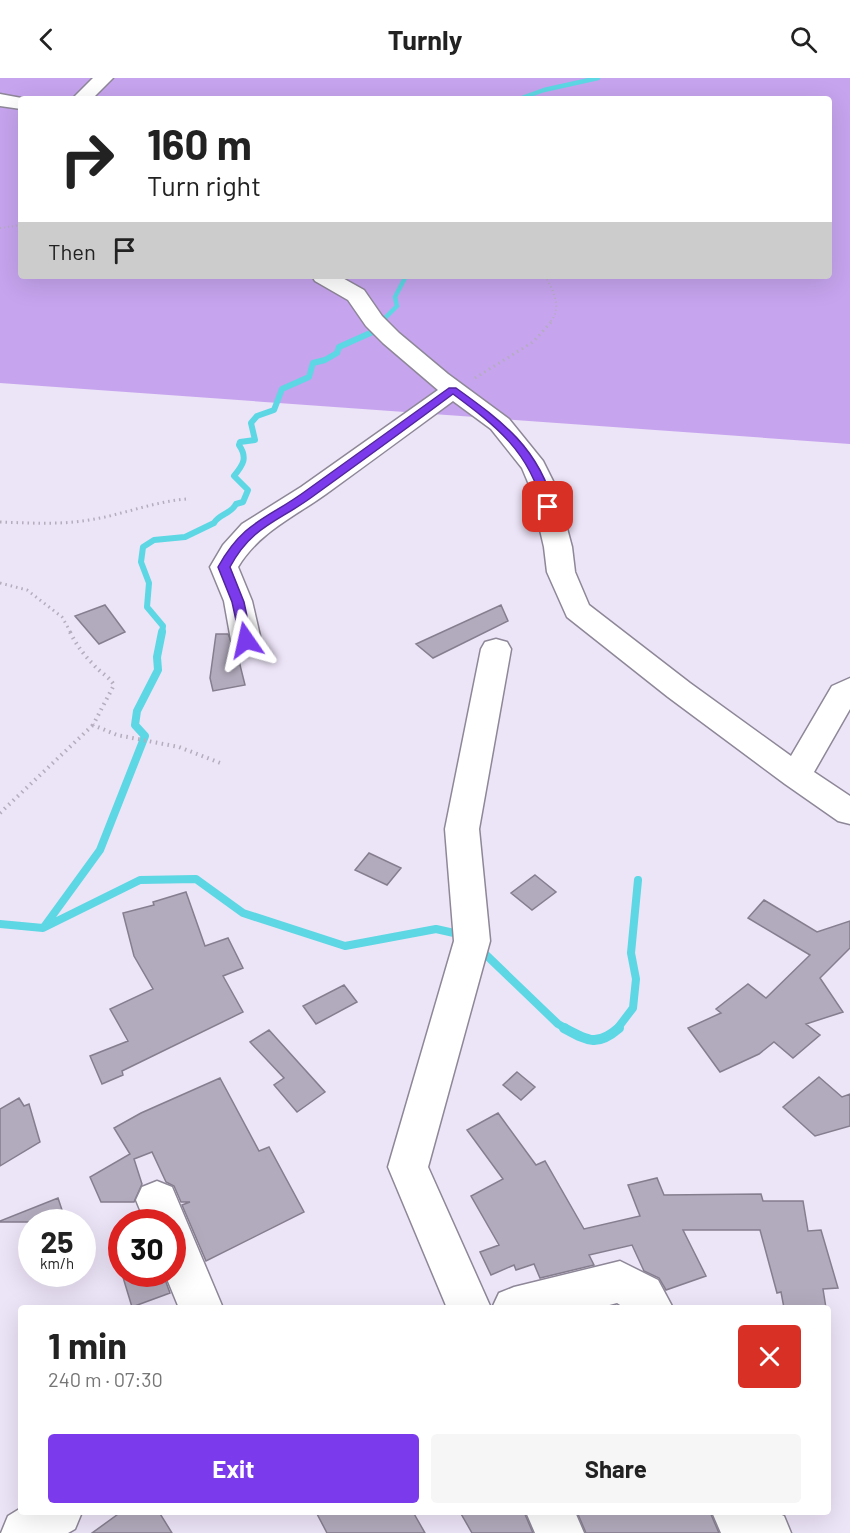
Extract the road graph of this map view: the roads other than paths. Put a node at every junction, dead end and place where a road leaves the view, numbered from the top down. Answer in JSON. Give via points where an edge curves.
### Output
{"nodes":[{"id":1,"x":104,"y":78,"type":"edge"},
{"id":2,"x":84,"y":96,"type":"edge"},
{"id":3,"x":0,"y":100,"type":"edge"},
{"id":4,"x":18,"y":103,"type":"edge"},
{"id":5,"x":328,"y":279,"type":"edge"},
{"id":6,"x":453,"y":390,"type":"junction"},
{"id":7,"x":246,"y":640,"type":"dead end"},
{"id":8,"x":496,"y":649,"type":"dead end"},
{"id":9,"x":850,"y":689,"type":"edge"},
{"id":10,"x":796,"y":776,"type":"junction"},
{"id":11,"x":850,"y":812,"type":"edge"},
{"id":12,"x":186,"y":1272,"type":"edge"},
{"id":13,"x":200,"y":1305,"type":"edge"},
{"id":14,"x":468,"y":1305,"type":"edge"},
{"id":15,"x":526,"y":1305,"type":"edge"},
{"id":16,"x":649,"y":1305,"type":"edge"},
{"id":17,"x":551,"y":1515,"type":"edge"},
{"id":18,"x":560,"y":1533,"type":"edge"}],
"edges":[{"from":1,"to":2,"type":"street"},
{"from":3,"to":4,"type":"street"},
{"from":5,"to":6,"type":"street","via":[[356,295],[391,338]]},
{"from":6,"to":7,"type":"street","via":[[303,499],[252,529],[235,547],[224,567],[238,602]]},
{"from":6,"to":10,"type":"street","via":[[500,424],[534,467],[543,487],[561,572],[578,610]]},
{"from":8,"to":14,"type":"street","via":[[462,829],[472,941],[408,1167]]},
{"from":9,"to":10,"type":"street","via":[[843,694]]},
{"from":10,"to":11,"type":"street"},
{"from":12,"to":13,"type":"street"},
{"from":15,"to":16,"type":"street","via":[[620,1282],[643,1295]]},
{"from":17,"to":18,"type":"street"}]}
